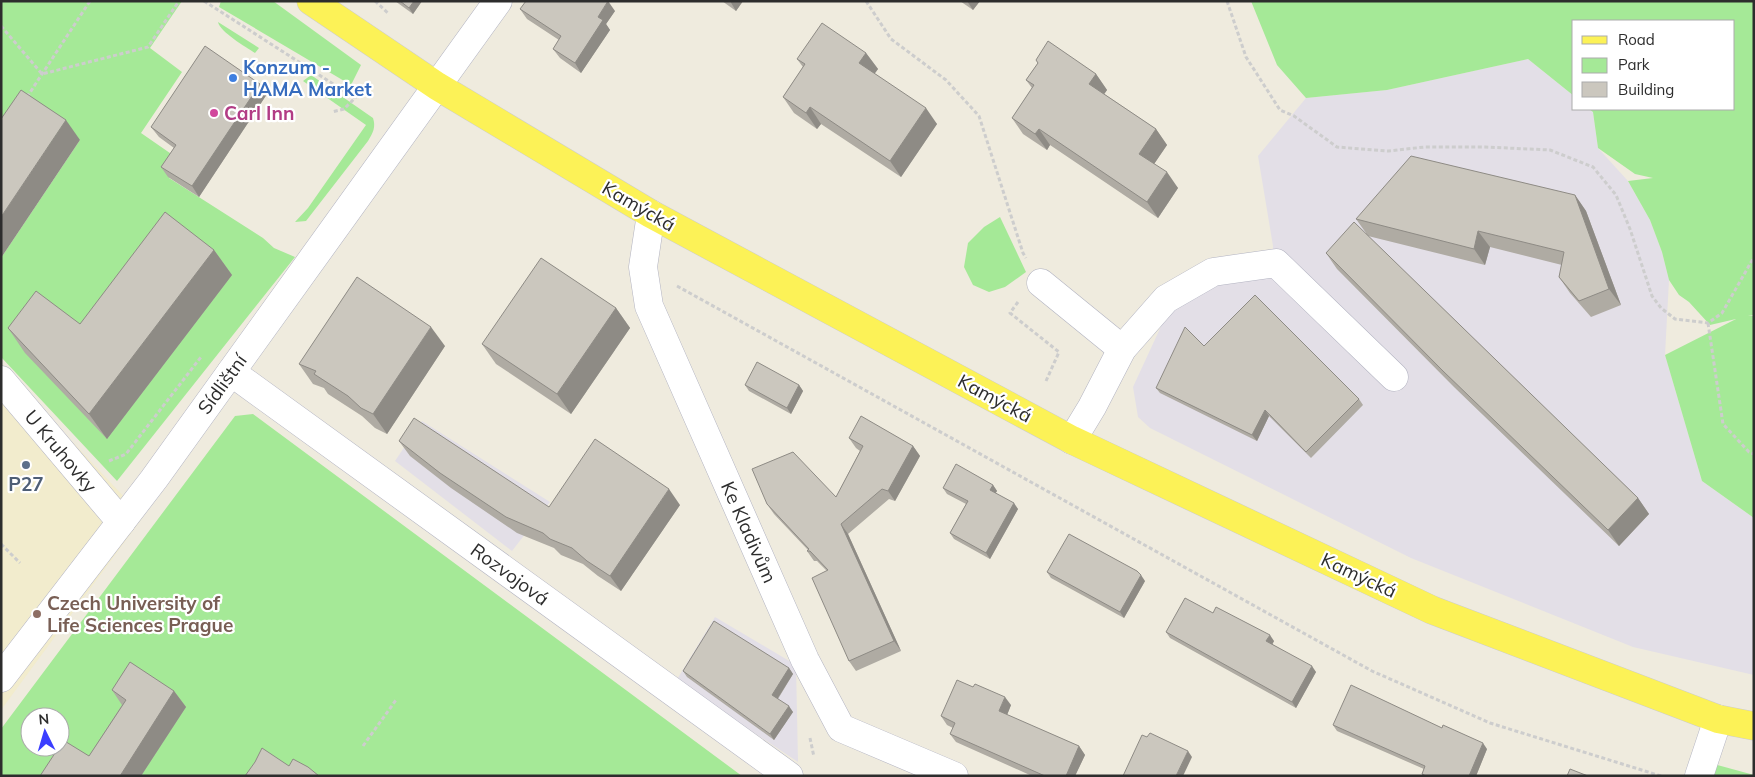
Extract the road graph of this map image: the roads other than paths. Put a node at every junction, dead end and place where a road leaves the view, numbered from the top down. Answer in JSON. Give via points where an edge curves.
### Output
{"nodes":[{"id":1,"x":311,"y":1,"type":"edge"},
{"id":2,"x":498,"y":1,"type":"edge"},
{"id":3,"x":437,"y":86,"type":"junction"},
{"id":4,"x":651,"y":214,"type":"junction"},
{"id":5,"x":1030,"y":280,"type":"road end"},
{"id":6,"x":1122,"y":350,"type":"junction"},
{"id":7,"x":231,"y":372,"type":"junction"},
{"id":8,"x":1394,"y":377,"type":"dead end"},
{"id":9,"x":1,"y":380,"type":"edge"},
{"id":10,"x":1072,"y":440,"type":"junction"},
{"id":11,"x":121,"y":522,"type":"junction"},
{"id":12,"x":1,"y":678,"type":"edge"},
{"id":13,"x":1718,"y":719,"type":"junction"},
{"id":14,"x":1754,"y":726,"type":"edge"},
{"id":15,"x":789,"y":776,"type":"edge"},
{"id":16,"x":954,"y":776,"type":"edge"},
{"id":17,"x":1699,"y":776,"type":"edge"}],
"edges":[{"from":1,"to":3,"type":"main road","name":"Kamýcká"},
{"from":2,"to":3,"type":"street","name":"Sídlištní"},
{"from":3,"to":4,"type":"main road","name":"Kamýcká"},
{"from":3,"to":7,"type":"street","name":"Sídlištní"},
{"from":4,"to":10,"type":"main road","name":"Kamýcká"},
{"from":4,"to":16,"type":"street","name":"Ke Kladivům","via":[[643,267],[649,306],[805,660],[841,728]]},
{"from":5,"to":6,"type":"street"},
{"from":6,"to":8,"type":"street","via":[[1166,299],[1212,272],[1276,263]]},
{"from":6,"to":10,"type":"street"},
{"from":7,"to":11,"type":"street","name":"Sídlištní"},
{"from":7,"to":15,"type":"street","name":"Rozvojová"},
{"from":9,"to":11,"type":"street","name":"U Kruhovky"},
{"from":10,"to":13,"type":"main road","name":"Kamýcká","via":[[1432,610]]},
{"from":11,"to":12,"type":"street","name":"Sídlištní"},
{"from":13,"to":14,"type":"main road","name":"Kamýcká"},
{"from":13,"to":17,"type":"street"}]}
